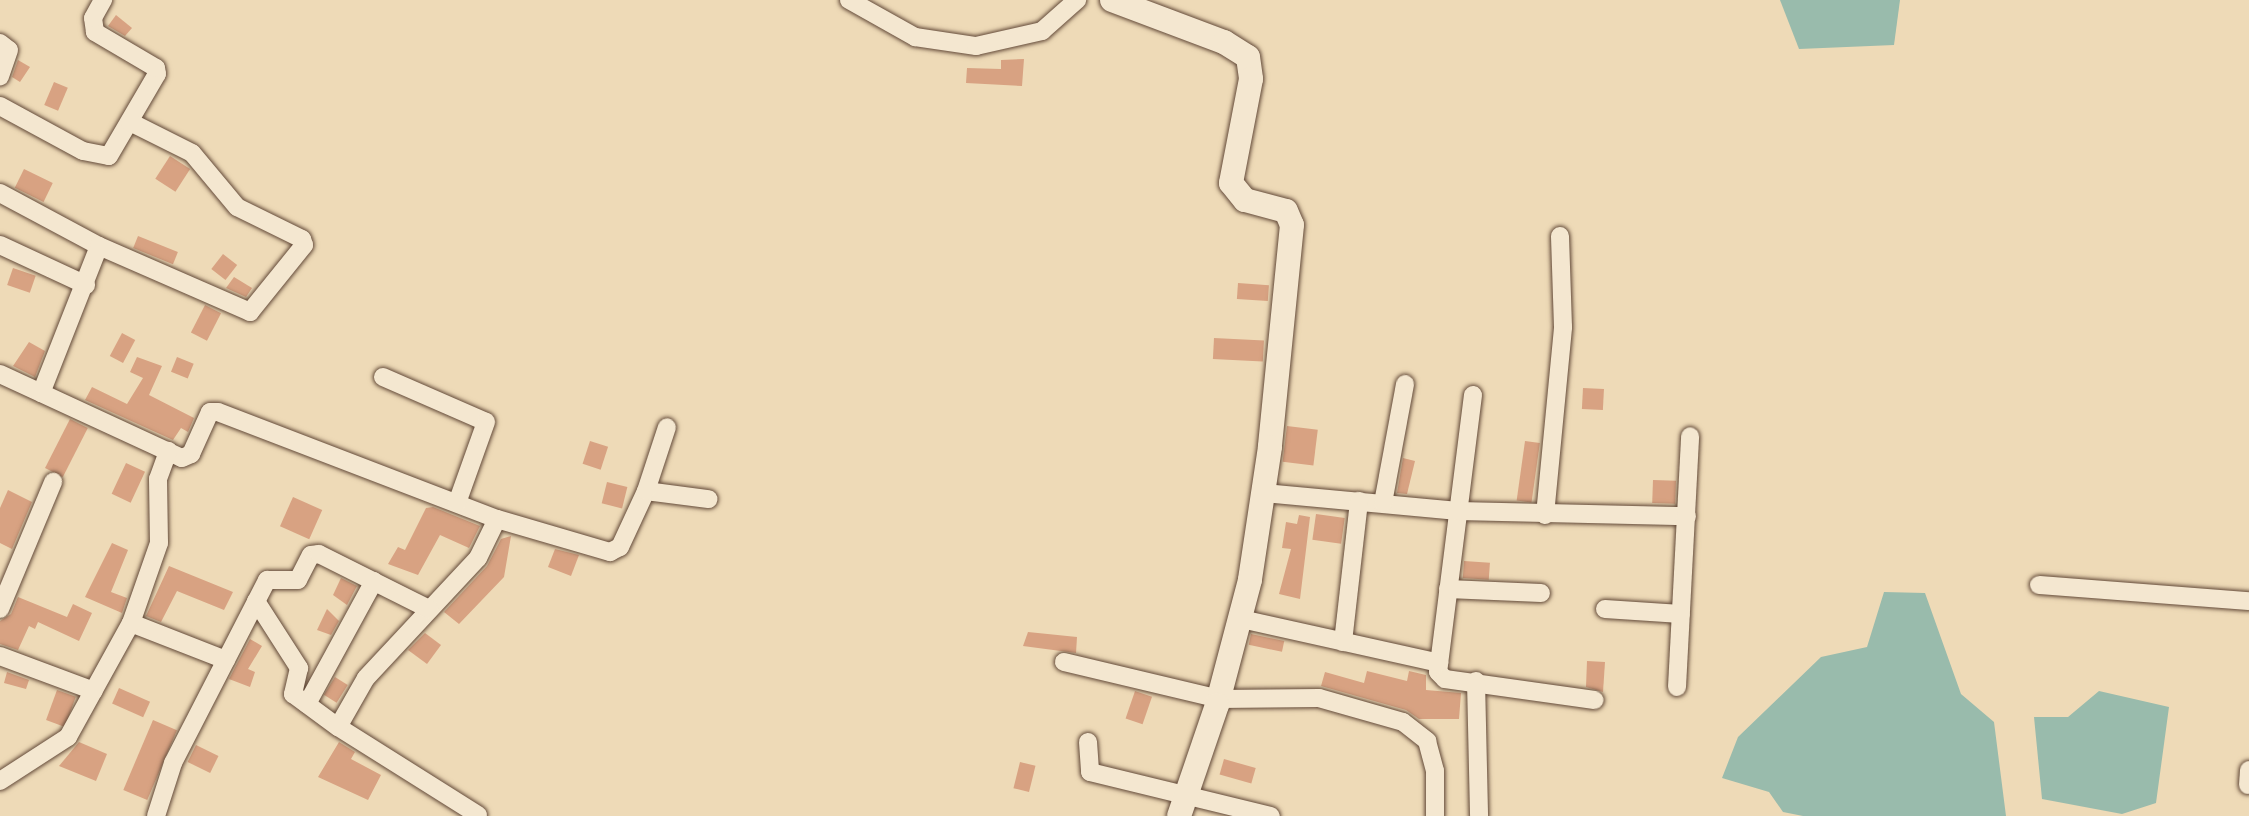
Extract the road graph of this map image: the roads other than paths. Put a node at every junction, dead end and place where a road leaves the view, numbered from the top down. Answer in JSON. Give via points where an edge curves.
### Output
{"nodes":[{"id":1,"x":103,"y":0,"type":"edge"},
{"id":2,"x":849,"y":0,"type":"edge"},
{"id":3,"x":1077,"y":0,"type":"edge"},
{"id":4,"x":1112,"y":0,"type":"edge"},
{"id":5,"x":0,"y":43,"type":"edge"},
{"id":6,"x":0,"y":76,"type":"edge"},
{"id":7,"x":0,"y":106,"type":"edge"},
{"id":8,"x":130,"y":122,"type":"junction"},
{"id":9,"x":0,"y":193,"type":"edge"},
{"id":10,"x":1560,"y":236,"type":"dead end"},
{"id":11,"x":0,"y":245,"type":"edge"},
{"id":12,"x":99,"y":246,"type":"junction"},
{"id":13,"x":86,"y":285,"type":"junction"},
{"id":14,"x":0,"y":374,"type":"edge"},
{"id":15,"x":383,"y":377,"type":"dead end"},
{"id":16,"x":1405,"y":384,"type":"dead end"},
{"id":17,"x":41,"y":393,"type":"junction"},
{"id":18,"x":1473,"y":395,"type":"dead end"},
{"id":19,"x":667,"y":427,"type":"dead end"},
{"id":20,"x":1690,"y":436,"type":"dead end"},
{"id":21,"x":168,"y":451,"type":"junction"},
{"id":22,"x":53,"y":482,"type":"dead end"},
{"id":23,"x":646,"y":491,"type":"junction"},
{"id":24,"x":1264,"y":493,"type":"junction"},
{"id":25,"x":708,"y":499,"type":"dead end"},
{"id":26,"x":1359,"y":501,"type":"junction"},
{"id":27,"x":457,"y":503,"type":"junction"},
{"id":28,"x":1383,"y":503,"type":"junction"},
{"id":29,"x":1458,"y":511,"type":"junction"},
{"id":30,"x":1545,"y":515,"type":"junction"},
{"id":31,"x":1687,"y":516,"type":"junction"},
{"id":32,"x":497,"y":519,"type":"junction"},
{"id":33,"x":374,"y":581,"type":"junction"},
{"id":34,"x":2039,"y":585,"type":"dead end"},
{"id":35,"x":1448,"y":589,"type":"junction"},
{"id":36,"x":1541,"y":593,"type":"dead end"},
{"id":37,"x":256,"y":601,"type":"junction"},
{"id":38,"x":2249,"y":601,"type":"edge"},
{"id":39,"x":0,"y":609,"type":"edge"},
{"id":40,"x":429,"y":609,"type":"junction"},
{"id":41,"x":1605,"y":609,"type":"dead end"},
{"id":42,"x":1681,"y":614,"type":"junction"},
{"id":43,"x":1241,"y":619,"type":"junction"},
{"id":44,"x":131,"y":623,"type":"junction"},
{"id":45,"x":1343,"y":642,"type":"junction"},
{"id":46,"x":0,"y":656,"type":"edge"},
{"id":47,"x":226,"y":660,"type":"junction"},
{"id":48,"x":1064,"y":662,"type":"dead end"},
{"id":49,"x":1439,"y":663,"type":"junction"},
{"id":50,"x":1476,"y":681,"type":"junction"},
{"id":51,"x":1677,"y":687,"type":"dead end"},
{"id":52,"x":94,"y":691,"type":"junction"},
{"id":53,"x":1219,"y":699,"type":"junction"},
{"id":54,"x":1595,"y":700,"type":"dead end"},
{"id":55,"x":307,"y":704,"type":"junction"},
{"id":56,"x":338,"y":727,"type":"junction"},
{"id":57,"x":1088,"y":742,"type":"dead end"},
{"id":58,"x":2249,"y":770,"type":"edge"},
{"id":59,"x":0,"y":781,"type":"edge"},
{"id":60,"x":2248,"y":785,"type":"edge"},
{"id":61,"x":1183,"y":806,"type":"edge"},
{"id":62,"x":478,"y":815,"type":"edge"},
{"id":63,"x":156,"y":816,"type":"edge"},
{"id":64,"x":1271,"y":816,"type":"edge"},
{"id":65,"x":1435,"y":816,"type":"edge"},
{"id":66,"x":1479,"y":816,"type":"edge"}],
"edges":[{"from":1,"to":8,"type":"street","via":[[93,18],[95,32],[156,68]]},
{"from":2,"to":3,"type":"street","via":[[915,37],[976,46],[1042,31]]},
{"from":4,"to":24,"type":"street","via":[[1224,42],[1248,57],[1251,79],[1231,183],[1245,200],[1286,211],[1292,225]]},
{"from":5,"to":6,"type":"street","via":[[9,50]]},
{"from":7,"to":8,"type":"street","via":[[104,159]]},
{"from":8,"to":12,"type":"street","via":[[192,153],[237,207],[302,239],[304,245],[250,312]]},
{"from":9,"to":12,"type":"street"},
{"from":10,"to":30,"type":"street","via":[[1563,327]]},
{"from":11,"to":13,"type":"street"},
{"from":12,"to":13,"type":"street"},
{"from":13,"to":17,"type":"street"},
{"from":14,"to":17,"type":"street"},
{"from":15,"to":27,"type":"street","via":[[486,422]]},
{"from":16,"to":28,"type":"street"},
{"from":17,"to":21,"type":"street"},
{"from":18,"to":29,"type":"street"},
{"from":19,"to":23,"type":"street"},
{"from":20,"to":31,"type":"street"},
{"from":21,"to":27,"type":"street","via":[[182,458],[191,454],[214,411]]},
{"from":21,"to":44,"type":"street","via":[[158,479],[159,543]]},
{"from":22,"to":39,"type":"street"},
{"from":23,"to":25,"type":"street"},
{"from":23,"to":32,"type":"street","via":[[616,551]]},
{"from":24,"to":26,"type":"street"},
{"from":24,"to":43,"type":"street"},
{"from":26,"to":28,"type":"street"},
{"from":26,"to":45,"type":"street"},
{"from":27,"to":32,"type":"street"},
{"from":28,"to":29,"type":"street"},
{"from":29,"to":30,"type":"street"},
{"from":29,"to":35,"type":"street"},
{"from":30,"to":31,"type":"street"},
{"from":31,"to":42,"type":"street"},
{"from":32,"to":40,"type":"street","via":[[478,558]]},
{"from":33,"to":37,"type":"street","via":[[314,553],[298,580],[271,578]]},
{"from":33,"to":40,"type":"street"},
{"from":33,"to":55,"type":"street"},
{"from":34,"to":38,"type":"street"},
{"from":35,"to":36,"type":"street"},
{"from":35,"to":49,"type":"street"},
{"from":37,"to":47,"type":"street"},
{"from":37,"to":55,"type":"street","via":[[299,668],[291,691]]},
{"from":40,"to":56,"type":"street","via":[[362,684]]},
{"from":41,"to":42,"type":"street"},
{"from":42,"to":51,"type":"street"},
{"from":43,"to":45,"type":"street"},
{"from":43,"to":53,"type":"street"},
{"from":44,"to":47,"type":"street"},
{"from":44,"to":52,"type":"street"},
{"from":45,"to":49,"type":"street"},
{"from":46,"to":52,"type":"street"},
{"from":47,"to":63,"type":"street","via":[[173,763]]},
{"from":48,"to":53,"type":"street"},
{"from":49,"to":50,"type":"street","via":[[1440,676]]},
{"from":50,"to":54,"type":"street"},
{"from":50,"to":66,"type":"street"},
{"from":52,"to":59,"type":"street","via":[[63,742],[17,765]]},
{"from":53,"to":61,"type":"street"},
{"from":53,"to":65,"type":"street","via":[[1319,698],[1417,728],[1427,741],[1435,771]]},
{"from":55,"to":56,"type":"street"},
{"from":56,"to":62,"type":"street"},
{"from":57,"to":61,"type":"street","via":[[1090,772]]},
{"from":58,"to":60,"type":"street"},
{"from":61,"to":64,"type":"street"}]}
